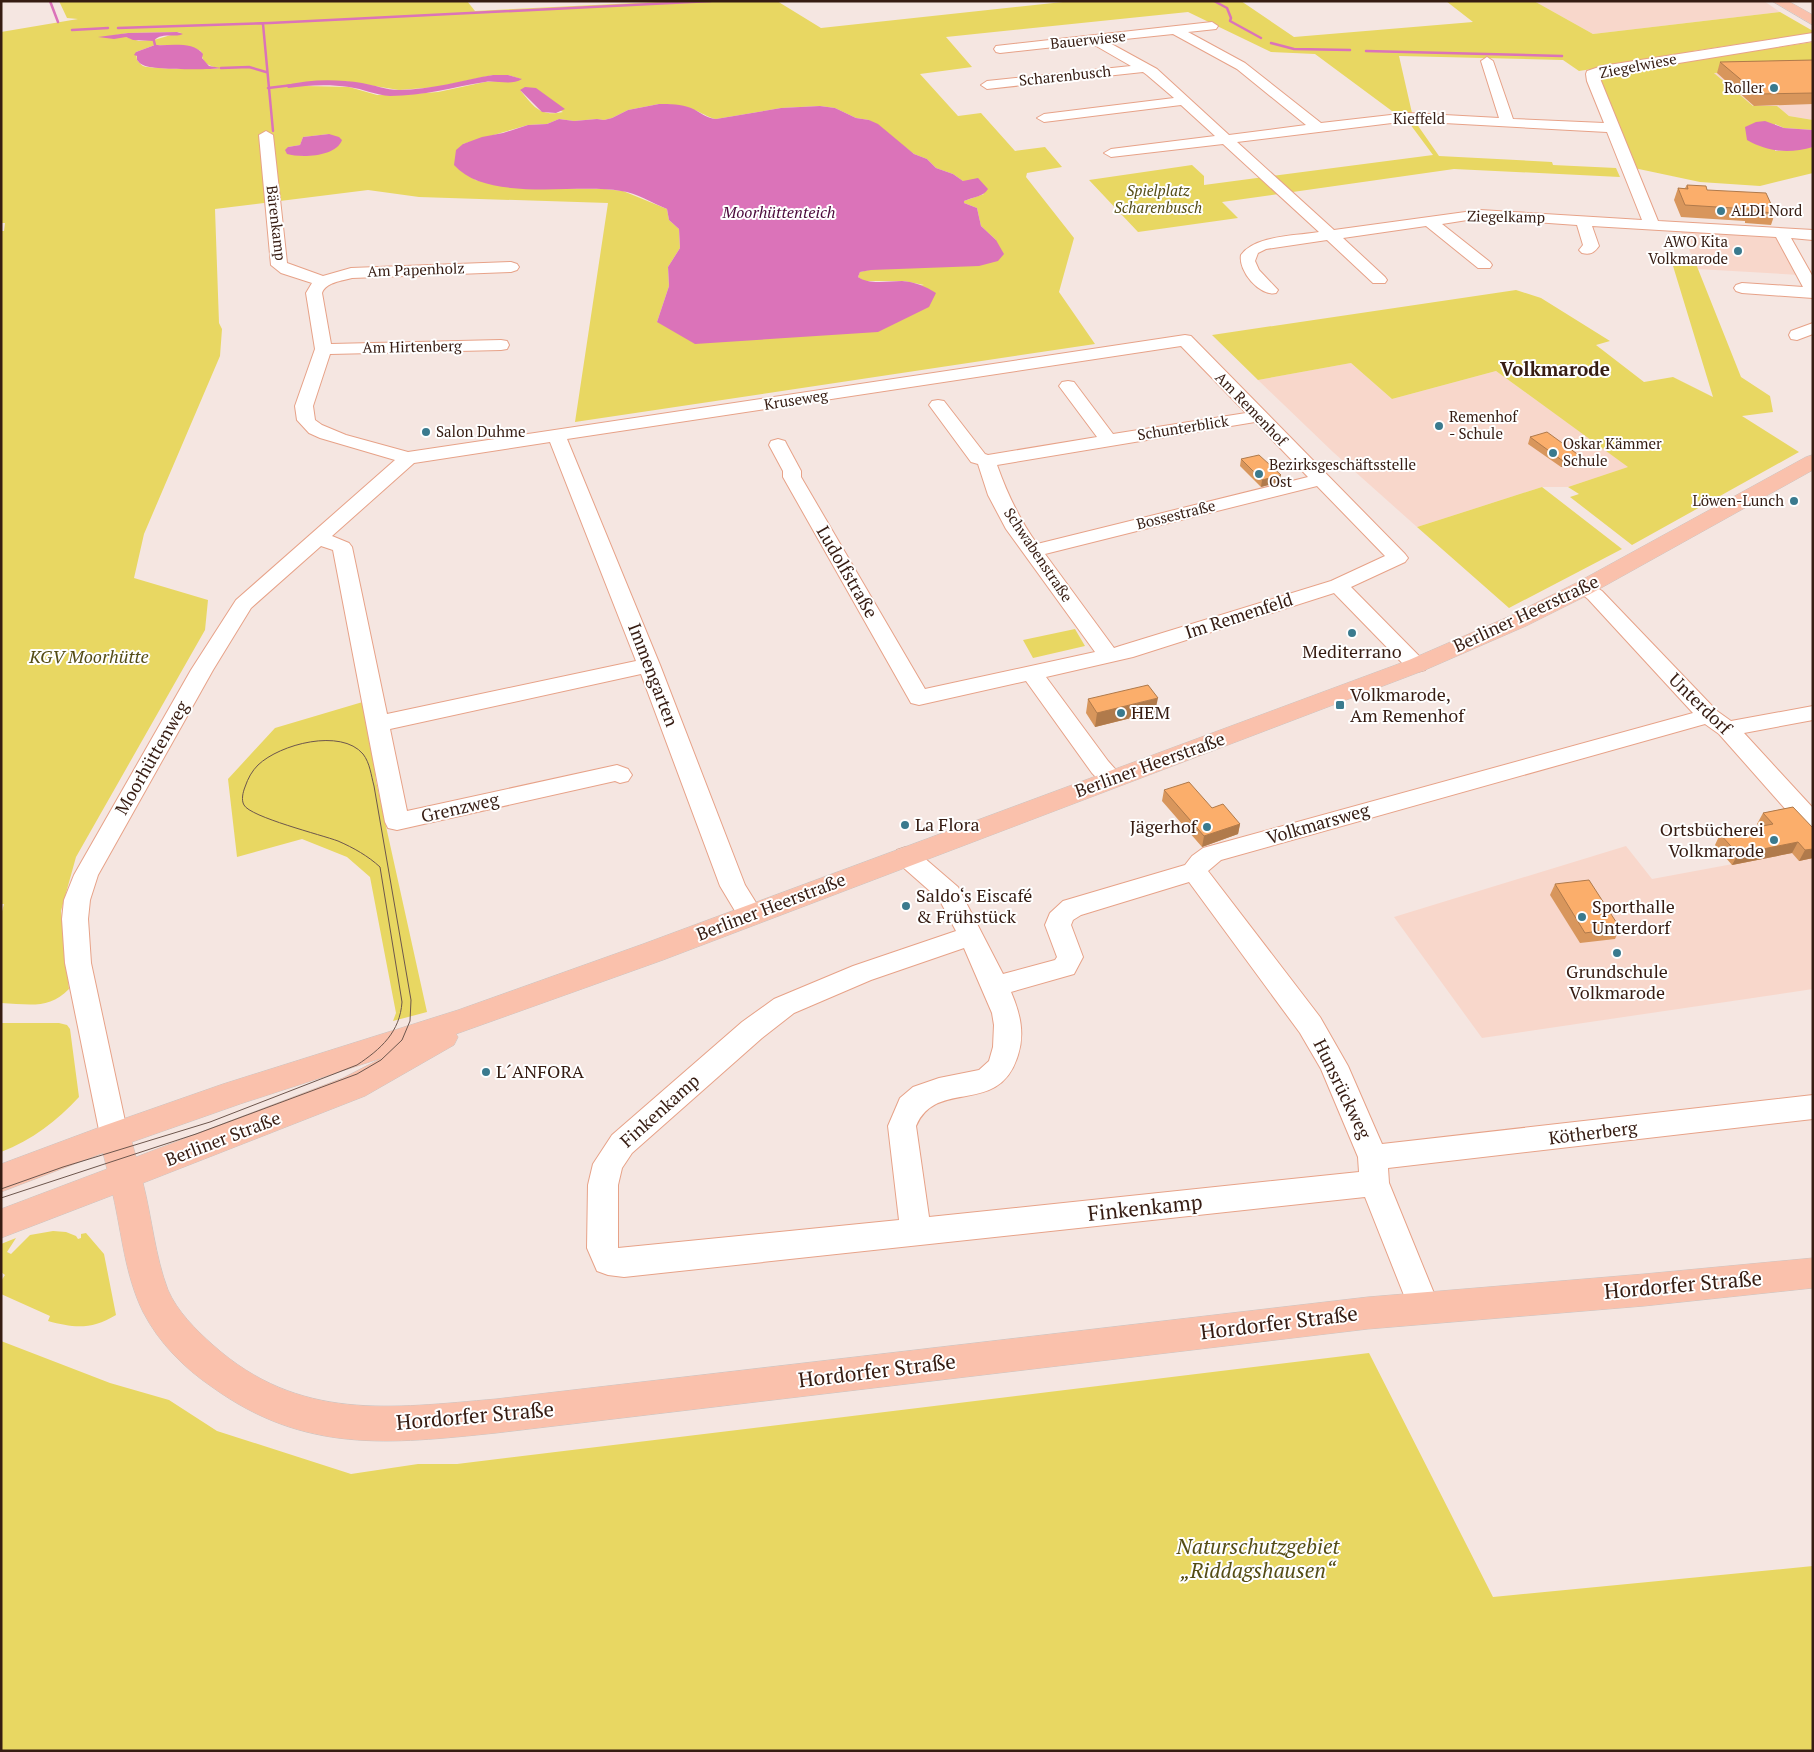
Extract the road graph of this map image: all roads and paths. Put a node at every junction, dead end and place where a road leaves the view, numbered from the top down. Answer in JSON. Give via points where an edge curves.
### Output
{"nodes":[{"id":1,"x":1778,"y":1,"type":"edge"},
{"id":2,"x":1813,"y":21,"type":"edge"},
{"id":3,"x":1212,"y":26,"type":"dead end"},
{"id":4,"x":1175,"y":30,"type":"junction"},
{"id":5,"x":1813,"y":37,"type":"edge"},
{"id":6,"x":1093,"y":39,"type":"junction"},
{"id":7,"x":1000,"y":49,"type":"dead end"},
{"id":8,"x":1487,"y":61,"type":"dead end"},
{"id":9,"x":1144,"y":68,"type":"junction"},
{"id":10,"x":987,"y":85,"type":"dead end"},
{"id":11,"x":1185,"y":101,"type":"junction"},
{"id":12,"x":1044,"y":118,"type":"dead end"},
{"id":13,"x":1508,"y":122,"type":"junction"},
{"id":14,"x":1317,"y":127,"type":"junction"},
{"id":15,"x":1613,"y":128,"type":"junction"},
{"id":16,"x":266,"y":135,"type":"dead end"},
{"id":17,"x":1226,"y":139,"type":"junction"},
{"id":18,"x":1111,"y":153,"type":"dead end"},
{"id":19,"x":1429,"y":220,"type":"junction"},
{"id":20,"x":1583,"y":221,"type":"junction"},
{"id":21,"x":1652,"y":224,"type":"junction"},
{"id":22,"x":1781,"y":233,"type":"junction"},
{"id":23,"x":1329,"y":234,"type":"junction"},
{"id":24,"x":1813,"y":235,"type":"edge"},
{"id":25,"x":1587,"y":250,"type":"dead end"},
{"id":26,"x":1484,"y":265,"type":"dead end"},
{"id":27,"x":510,"y":266,"type":"dead end"},
{"id":28,"x":1379,"y":280,"type":"dead end"},
{"id":29,"x":323,"y":282,"type":"junction"},
{"id":30,"x":1742,"y":288,"type":"dead end"},
{"id":31,"x":1270,"y":290,"type":"dead end"},
{"id":32,"x":1813,"y":292,"type":"edge"},
{"id":33,"x":1813,"y":328,"type":"edge"},
{"id":34,"x":1797,"y":335,"type":"dead end"},
{"id":35,"x":1185,"y":340,"type":"joint"},
{"id":36,"x":501,"y":345,"type":"dead end"},
{"id":37,"x":323,"y":349,"type":"junction"},
{"id":38,"x":1068,"y":386,"type":"dead end"},
{"id":39,"x":938,"y":405,"type":"dead end"},
{"id":40,"x":1258,"y":416,"type":"junction"},
{"id":41,"x":556,"y":435,"type":"junction"},
{"id":42,"x":1108,"y":440,"type":"junction"},
{"id":43,"x":778,"y":445,"type":"dead end"},
{"id":44,"x":408,"y":458,"type":"junction"},
{"id":45,"x":986,"y":461,"type":"junction"},
{"id":46,"x":1813,"y":461,"type":"edge"},
{"id":47,"x":1320,"y":480,"type":"junction"},
{"id":48,"x":319,"y":538,"type":"junction"},
{"id":49,"x":1032,"y":551,"type":"junction"},
{"id":50,"x":1338,"y":585,"type":"junction"},
{"id":51,"x":1584,"y":588,"type":"junction"},
{"id":52,"x":1109,"y":656,"type":"junction"},
{"id":53,"x":650,"y":665,"type":"junction"},
{"id":54,"x":1417,"y":665,"type":"junction"},
{"id":55,"x":1031,"y":672,"type":"junction"},
{"id":56,"x":919,"y":698,"type":"joint"},
{"id":57,"x":1813,"y":713,"type":"edge"},
{"id":58,"x":1718,"y":722,"type":"junction"},
{"id":59,"x":377,"y":724,"type":"junction"},
{"id":60,"x":620,"y":775,"type":"dead end"},
{"id":61,"x":1112,"y":779,"type":"junction"},
{"id":62,"x":1813,"y":824,"type":"edge"},
{"id":63,"x":906,"y":856,"type":"junction"},
{"id":64,"x":1194,"y":871,"type":"junction"},
{"id":65,"x":750,"y":914,"type":"junction"},
{"id":66,"x":971,"y":936,"type":"junction"},
{"id":67,"x":994,"y":986,"type":"junction"},
{"id":68,"x":436,"y":1035,"type":"junction"},
{"id":69,"x":1813,"y":1107,"type":"edge"},
{"id":70,"x":114,"y":1135,"type":"junction"},
{"id":71,"x":1374,"y":1170,"type":"junction"},
{"id":72,"x":125,"y":1176,"type":"junction"},
{"id":73,"x":1,"y":1178,"type":"edge"},
{"id":74,"x":1,"y":1224,"type":"edge"},
{"id":75,"x":916,"y":1232,"type":"junction"},
{"id":76,"x":1813,"y":1273,"type":"edge"},
{"id":77,"x":1424,"y":1308,"type":"junction"}],
"edges":[{"from":1,"to":2,"type":"main road"},
{"from":3,"to":4,"type":"street","name":"Bauerwiese"},
{"from":4,"to":6,"type":"street","name":"Bauerwiese"},
{"from":4,"to":14,"type":"street","via":[[1241,66]]},
{"from":5,"to":15,"type":"street","name":"Ziegelwiese","via":[[1595,72],[1593,81]]},
{"from":6,"to":7,"type":"street","name":"Bauerwiese"},
{"from":6,"to":9,"type":"street","name":"Scharenbusch"},
{"from":8,"to":13,"type":"street"},
{"from":9,"to":10,"type":"street","name":"Scharenbusch"},
{"from":9,"to":11,"type":"street","name":"Scharenbusch"},
{"from":11,"to":12,"type":"street"},
{"from":11,"to":17,"type":"street","name":"Scharenbusch"},
{"from":13,"to":14,"type":"street","name":"Kieffeld","via":[[1408,117]]},
{"from":13,"to":15,"type":"street","name":"Kieffeld"},
{"from":14,"to":17,"type":"street","name":"Kieffeld"},
{"from":15,"to":21,"type":"street","name":"Ziegelwiese"},
{"from":16,"to":29,"type":"street","name":"Bärenkamp","via":[[279,265]]},
{"from":17,"to":18,"type":"street"},
{"from":17,"to":23,"type":"street","name":"Scharenbusch"},
{"from":19,"to":20,"type":"street","name":"Ziegelkamp","via":[[1480,214]]},
{"from":19,"to":23,"type":"street","name":"Ziegelkamp"},
{"from":19,"to":26,"type":"street","name":"Ziegelkamp"},
{"from":20,"to":21,"type":"street","name":"Ziegelkamp"},
{"from":20,"to":25,"type":"street","via":[[1591,246]]},
{"from":21,"to":22,"type":"street","name":"Ziegelkamp"},
{"from":22,"to":24,"type":"street","name":"Ziegelkamp"},
{"from":22,"to":32,"type":"street"},
{"from":23,"to":28,"type":"street"},
{"from":23,"to":31,"type":"street","name":"Ziegelkamp","via":[[1253,248],[1248,253],[1250,270]]},
{"from":27,"to":29,"type":"street","name":"Am Papenholz","via":[[350,273]]},
{"from":29,"to":37,"type":"street","via":[[314,293]]},
{"from":30,"to":32,"type":"street"},
{"from":33,"to":34,"type":"street"},
{"from":35,"to":40,"type":"street","name":"Am Remenhof"},
{"from":35,"to":41,"type":"street","name":"Kruseweg"},
{"from":36,"to":37,"type":"street","name":"Am Hirtenberg"},
{"from":37,"to":44,"type":"street","via":[[304,406],[304,416],[309,425],[325,434]]},
{"from":38,"to":42,"type":"street"},
{"from":39,"to":45,"type":"street","name":"Schwabenstraße","via":[[978,458]]},
{"from":40,"to":42,"type":"street","name":"Schunterblick"},
{"from":40,"to":47,"type":"street","name":"Am Remenhof"},
{"from":41,"to":44,"type":"street","name":"Kruseweg"},
{"from":41,"to":53,"type":"street","name":"Immengarten"},
{"from":42,"to":45,"type":"street","name":"Schunterblick"},
{"from":43,"to":56,"type":"street","name":"Ludolfstraße","via":[[792,477]]},
{"from":44,"to":48,"type":"street","name":"Moorhüttenweg"},
{"from":45,"to":49,"type":"street","name":"Schwabenstraße","via":[[998,495]]},
{"from":46,"to":51,"type":"main road","name":"Berliner Heerstraße"},
{"from":47,"to":49,"type":"street","name":"Bossestraße"},
{"from":47,"to":50,"type":"street","name":"Am Remenhof","via":[[1398,558]]},
{"from":48,"to":59,"type":"street","name":"Grenzweg","via":[[342,547]]},
{"from":48,"to":70,"type":"street","name":"Moorhüttenweg","via":[[243,604],[96,855],[77,900],[78,963]]},
{"from":49,"to":52,"type":"street","name":"Schwabenstraße"},
{"from":50,"to":52,"type":"street","name":"Im Remenfeld"},
{"from":50,"to":54,"type":"street"},
{"from":51,"to":54,"type":"main road","name":"Berliner Heerstraße"},
{"from":51,"to":58,"type":"street","name":"Unterdorf","via":[[1595,595]]},
{"from":52,"to":55,"type":"street","name":"Im Remenfeld"},
{"from":53,"to":59,"type":"street"},
{"from":53,"to":65,"type":"street","name":"Immengarten","via":[[733,886]]},
{"from":54,"to":61,"type":"main road","name":"Berliner Heerstraße"},
{"from":55,"to":56,"type":"street","name":"Im Remenfeld"},
{"from":55,"to":61,"type":"street"},
{"from":57,"to":58,"type":"street","name":"Volkmarsweg"},
{"from":58,"to":62,"type":"street","name":"Unterdorf"},
{"from":58,"to":64,"type":"street","name":"Volkmarsweg","via":[[1473,780],[1212,854]]},
{"from":59,"to":60,"type":"street","name":"Grenzweg","via":[[397,822],[617,773]]},
{"from":61,"to":63,"type":"main road","name":"Berliner Heerstraße"},
{"from":63,"to":65,"type":"main road","name":"Berliner Heerstraße"},
{"from":63,"to":66,"type":"street","via":[[949,893]]},
{"from":64,"to":67,"type":"street","name":"Volkmarsweg","via":[[1072,908],[1062,914],[1058,922],[1058,930],[1070,957],[1065,966]]},
{"from":64,"to":71,"type":"street","name":"Hunsrückweg","via":[[1325,1048],[1342,1082]]},
{"from":65,"to":68,"type":"main road","name":"Berliner Heerstraße","via":[[466,1019]]},
{"from":66,"to":67,"type":"street"},
{"from":66,"to":75,"type":"street","name":"Finkenkamp","via":[[853,977],[801,998],[773,1014],[622,1144],[608,1164],[603,1185],[602,1248],[608,1261],[624,1263]]},
{"from":67,"to":75,"type":"street","via":[[1006,1012],[1008,1036],[1003,1063],[996,1075],[985,1081],[920,1096],[904,1114],[902,1126]]},
{"from":68,"to":70,"type":"main road","via":[[234,1093]]},
{"from":68,"to":72,"type":"main road","name":"Berliner Straße","via":[[354,1087]]},
{"from":69,"to":71,"type":"street","name":"Kötherberg"},
{"from":70,"to":72,"type":"main road","name":"Hordorfer Straße"},
{"from":70,"to":73,"type":"main road"},
{"from":71,"to":75,"type":"street","name":"Finkenkamp"},
{"from":71,"to":77,"type":"street","name":"Hunsrückweg"},
{"from":72,"to":74,"type":"main road","name":"Berliner Straße"},
{"from":72,"to":77,"type":"main road","name":"Hordorfer Straße","via":[[151,1291],[169,1323],[195,1353],[234,1384],[284,1410],[338,1422],[406,1424],[496,1416]]},
{"from":76,"to":77,"type":"main road","name":"Hordorfer Straße"}]}
